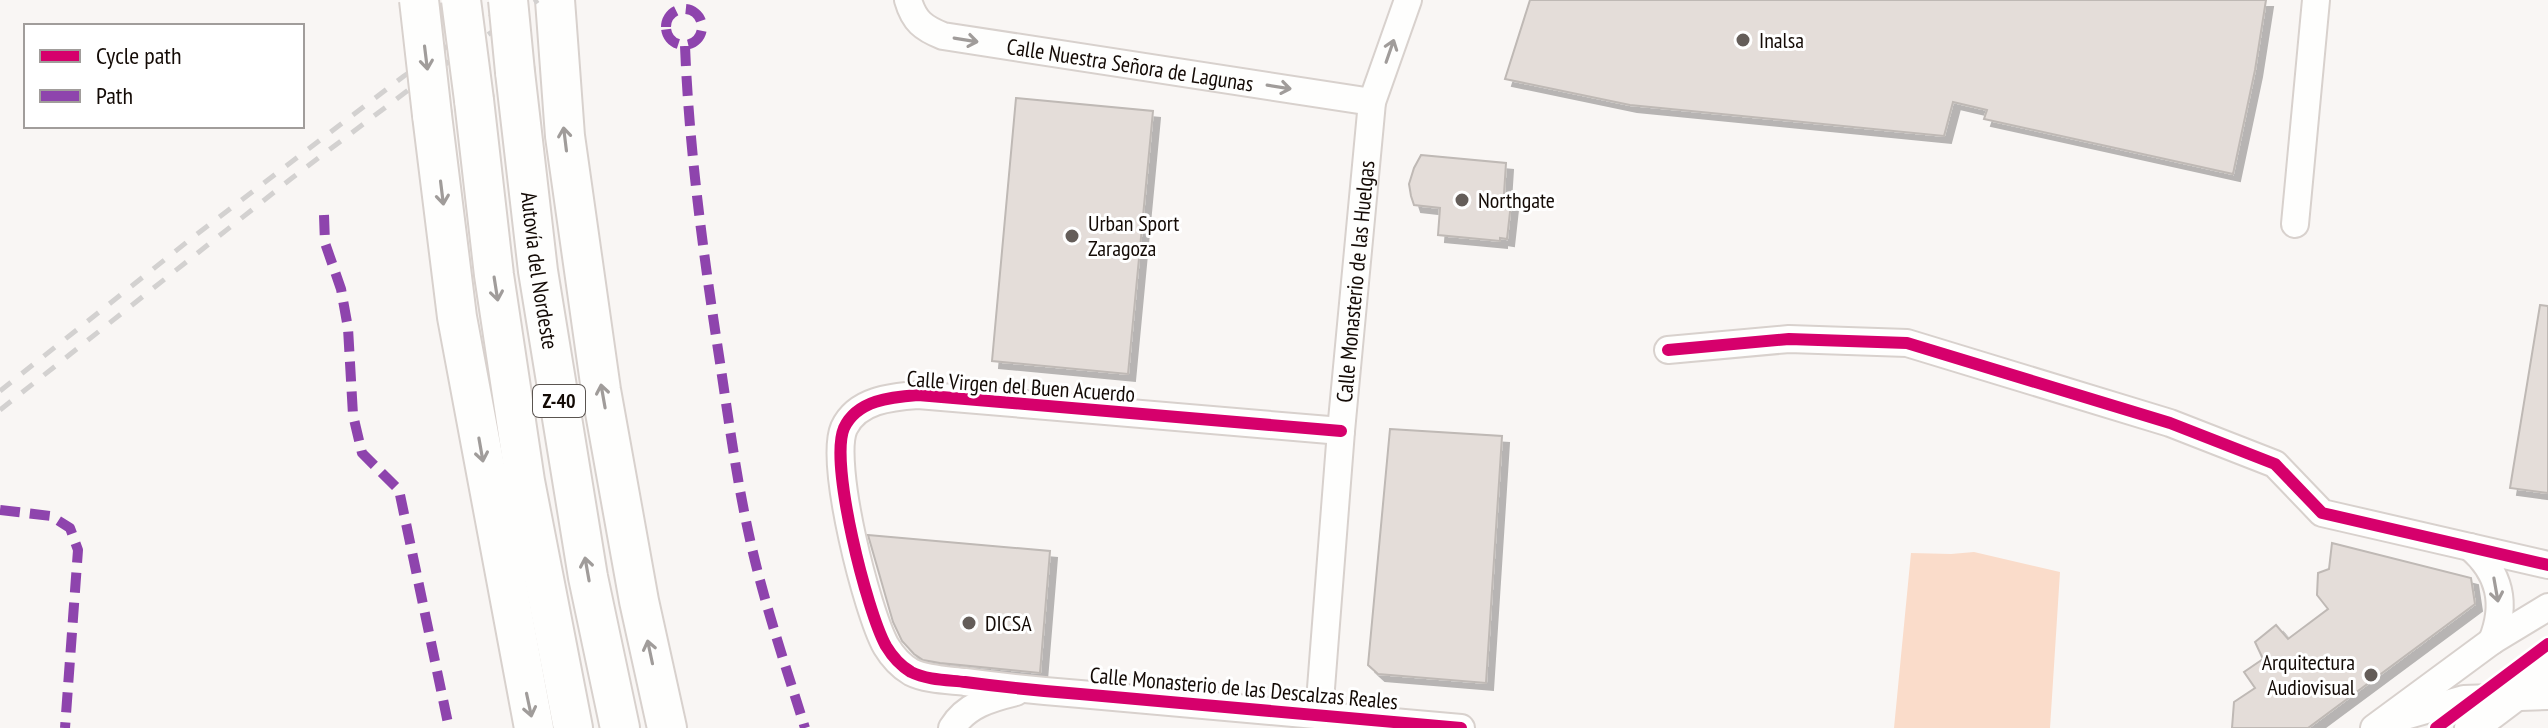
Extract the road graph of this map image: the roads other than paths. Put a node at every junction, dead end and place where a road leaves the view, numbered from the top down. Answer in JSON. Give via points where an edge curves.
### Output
{"nodes":[{"id":1,"x":419,"y":0,"type":"edge"},
{"id":2,"x":461,"y":0,"type":"edge"},
{"id":3,"x":508,"y":0,"type":"edge"},
{"id":4,"x":555,"y":0,"type":"edge"},
{"id":5,"x":908,"y":0,"type":"edge"},
{"id":6,"x":1408,"y":0,"type":"edge"},
{"id":7,"x":2316,"y":0,"type":"edge"},
{"id":8,"x":1372,"y":102,"type":"junction"},
{"id":9,"x":2295,"y":224,"type":"dead end"},
{"id":10,"x":1668,"y":350,"type":"dead end"},
{"id":11,"x":1341,"y":431,"type":"junction"},
{"id":12,"x":2470,"y":547,"type":"junction"},
{"id":13,"x":2548,"y":565,"type":"edge"},
{"id":14,"x":2548,"y":607,"type":"edge"},
{"id":15,"x":2492,"y":641,"type":"junction"},
{"id":16,"x":2548,"y":670,"type":"edge"},
{"id":17,"x":1024,"y":690,"type":"junction"},
{"id":18,"x":2514,"y":696,"type":"junction"},
{"id":19,"x":2548,"y":696,"type":"edge"},
{"id":20,"x":1319,"y":714,"type":"junction"},
{"id":21,"x":2377,"y":726,"type":"edge"},
{"id":22,"x":534,"y":728,"type":"edge"},
{"id":23,"x":573,"y":728,"type":"edge"},
{"id":24,"x":620,"y":728,"type":"edge"},
{"id":25,"x":667,"y":728,"type":"edge"},
{"id":26,"x":952,"y":728,"type":"edge"},
{"id":27,"x":1461,"y":728,"type":"edge"},
{"id":28,"x":2471,"y":728,"type":"edge"}],
"edges":[{"from":1,"to":22,"type":"highway","one_way":true,"bridge":true,"via":[[457,317]]},
{"from":2,"to":23,"type":"highway","name":"Autovía del Nordeste","number":"Z-40","one_way":true,"bridge":true,"via":[[525,481]]},
{"from":24,"to":3,"type":"highway","name":"Autovía del Nordeste","number":"Z-40","one_way":true,"bridge":true,"via":[[588,577],[538,271]]},
{"from":25,"to":4,"type":"highway","one_way":true,"via":[[601,390],[565,136]]},
{"from":5,"to":8,"type":"street","name":"Calle Nuestra Señora de Lagunas","one_way":true,"via":[[923,28],[943,36]]},
{"from":8,"to":6,"type":"street","name":"Calle Monasterio de las Huelgas","one_way":true},
{"from":7,"to":9,"type":"street"},
{"from":8,"to":11,"type":"street","name":"Calle Monasterio de las Huelgas"},
{"from":10,"to":12,"type":"street","via":[[1789,339],[1907,343],[2170,423],[2275,464],[2322,513]]},
{"from":11,"to":17,"type":"street","name":"Calle Virgen del Buen Acuerdo","via":[[918,395],[892,397],[855,413],[840,442],[848,525],[886,646],[912,672]]},
{"from":11,"to":20,"type":"street","name":"Calle Monasterio de las Huelgas"},
{"from":12,"to":13,"type":"street"},
{"from":12,"to":15,"type":"street","one_way":true,"via":[[2495,579],[2499,612]]},
{"from":14,"to":15,"type":"street"},
{"from":15,"to":21,"type":"street"},
{"from":16,"to":18,"type":"main road"},
{"from":17,"to":20,"type":"street","name":"Calle Monasterio de las Descalzas Reales"},
{"from":17,"to":26,"type":"street","via":[[979,704]]},
{"from":18,"to":19,"type":"street"},
{"from":18,"to":21,"type":"street","via":[[2464,699]]},
{"from":18,"to":28,"type":"main road"},
{"from":20,"to":27,"type":"street","name":"Calle Monasterio de las Descalzas Reales"}]}
